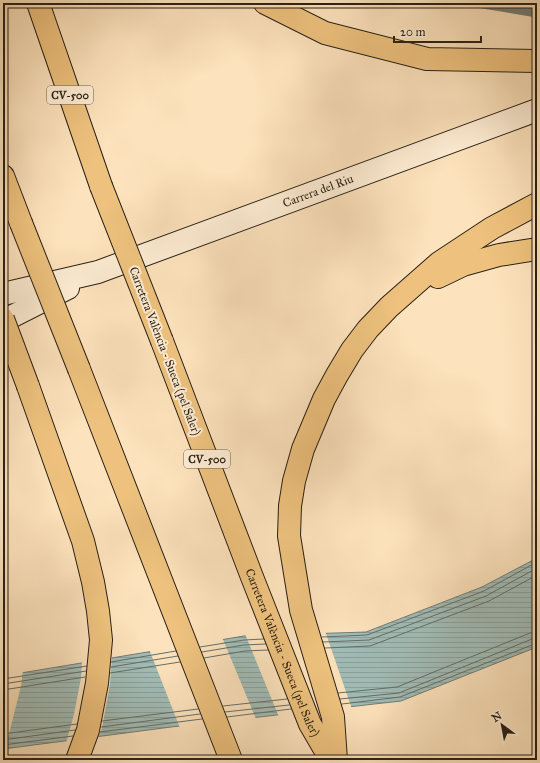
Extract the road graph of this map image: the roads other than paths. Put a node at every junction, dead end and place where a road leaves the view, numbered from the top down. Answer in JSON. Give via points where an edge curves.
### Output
{"nodes":[{"id":1,"x":38,"y":3,"type":"edge"},
{"id":2,"x":265,"y":3,"type":"edge"},
{"id":3,"x":537,"y":61,"type":"edge"},
{"id":4,"x":537,"y":110,"type":"edge"},
{"id":5,"x":3,"y":176,"type":"edge"},
{"id":6,"x":537,"y":204,"type":"edge"},
{"id":7,"x":537,"y":249,"type":"edge"},
{"id":8,"x":98,"y":272,"type":"junction"},
{"id":9,"x":3,"y":294,"type":"edge"},
{"id":10,"x":389,"y":307,"type":"junction"},
{"id":11,"x":3,"y":320,"type":"edge"},
{"id":12,"x":77,"y":760,"type":"edge"},
{"id":13,"x":232,"y":760,"type":"edge"},
{"id":14,"x":331,"y":760,"type":"edge"},
{"id":15,"x":336,"y":760,"type":"edge"}],
"edges":[{"from":1,"to":14,"type":"highway","name":"Carretera València - Sueca (pel Saler)","number":"CV-500","bridge":true,"via":[[101,186],[252,578],[310,724]]},
{"from":2,"to":3,"type":"highway","via":[[326,33],[427,59]]},
{"from":4,"to":8,"type":"street","name":"Carrera del Riu"},
{"from":5,"to":13,"type":"highway","bridge":true},
{"from":6,"to":10,"type":"highway","via":[[492,228],[439,263]]},
{"from":7,"to":10,"type":"highway","via":[[499,255],[463,265],[429,281]]},
{"from":8,"to":9,"type":"street","name":"Carrera del Riu"},
{"from":8,"to":11,"type":"street","name":"Carrera del Riu"},
{"from":10,"to":15,"type":"highway","via":[[352,350],[324,399],[303,449],[290,506],[289,536],[301,610],[333,717]]},
{"from":11,"to":12,"type":"highway","bridge":true,"via":[[83,541],[98,611],[100,640],[97,683],[88,730]]}]}
